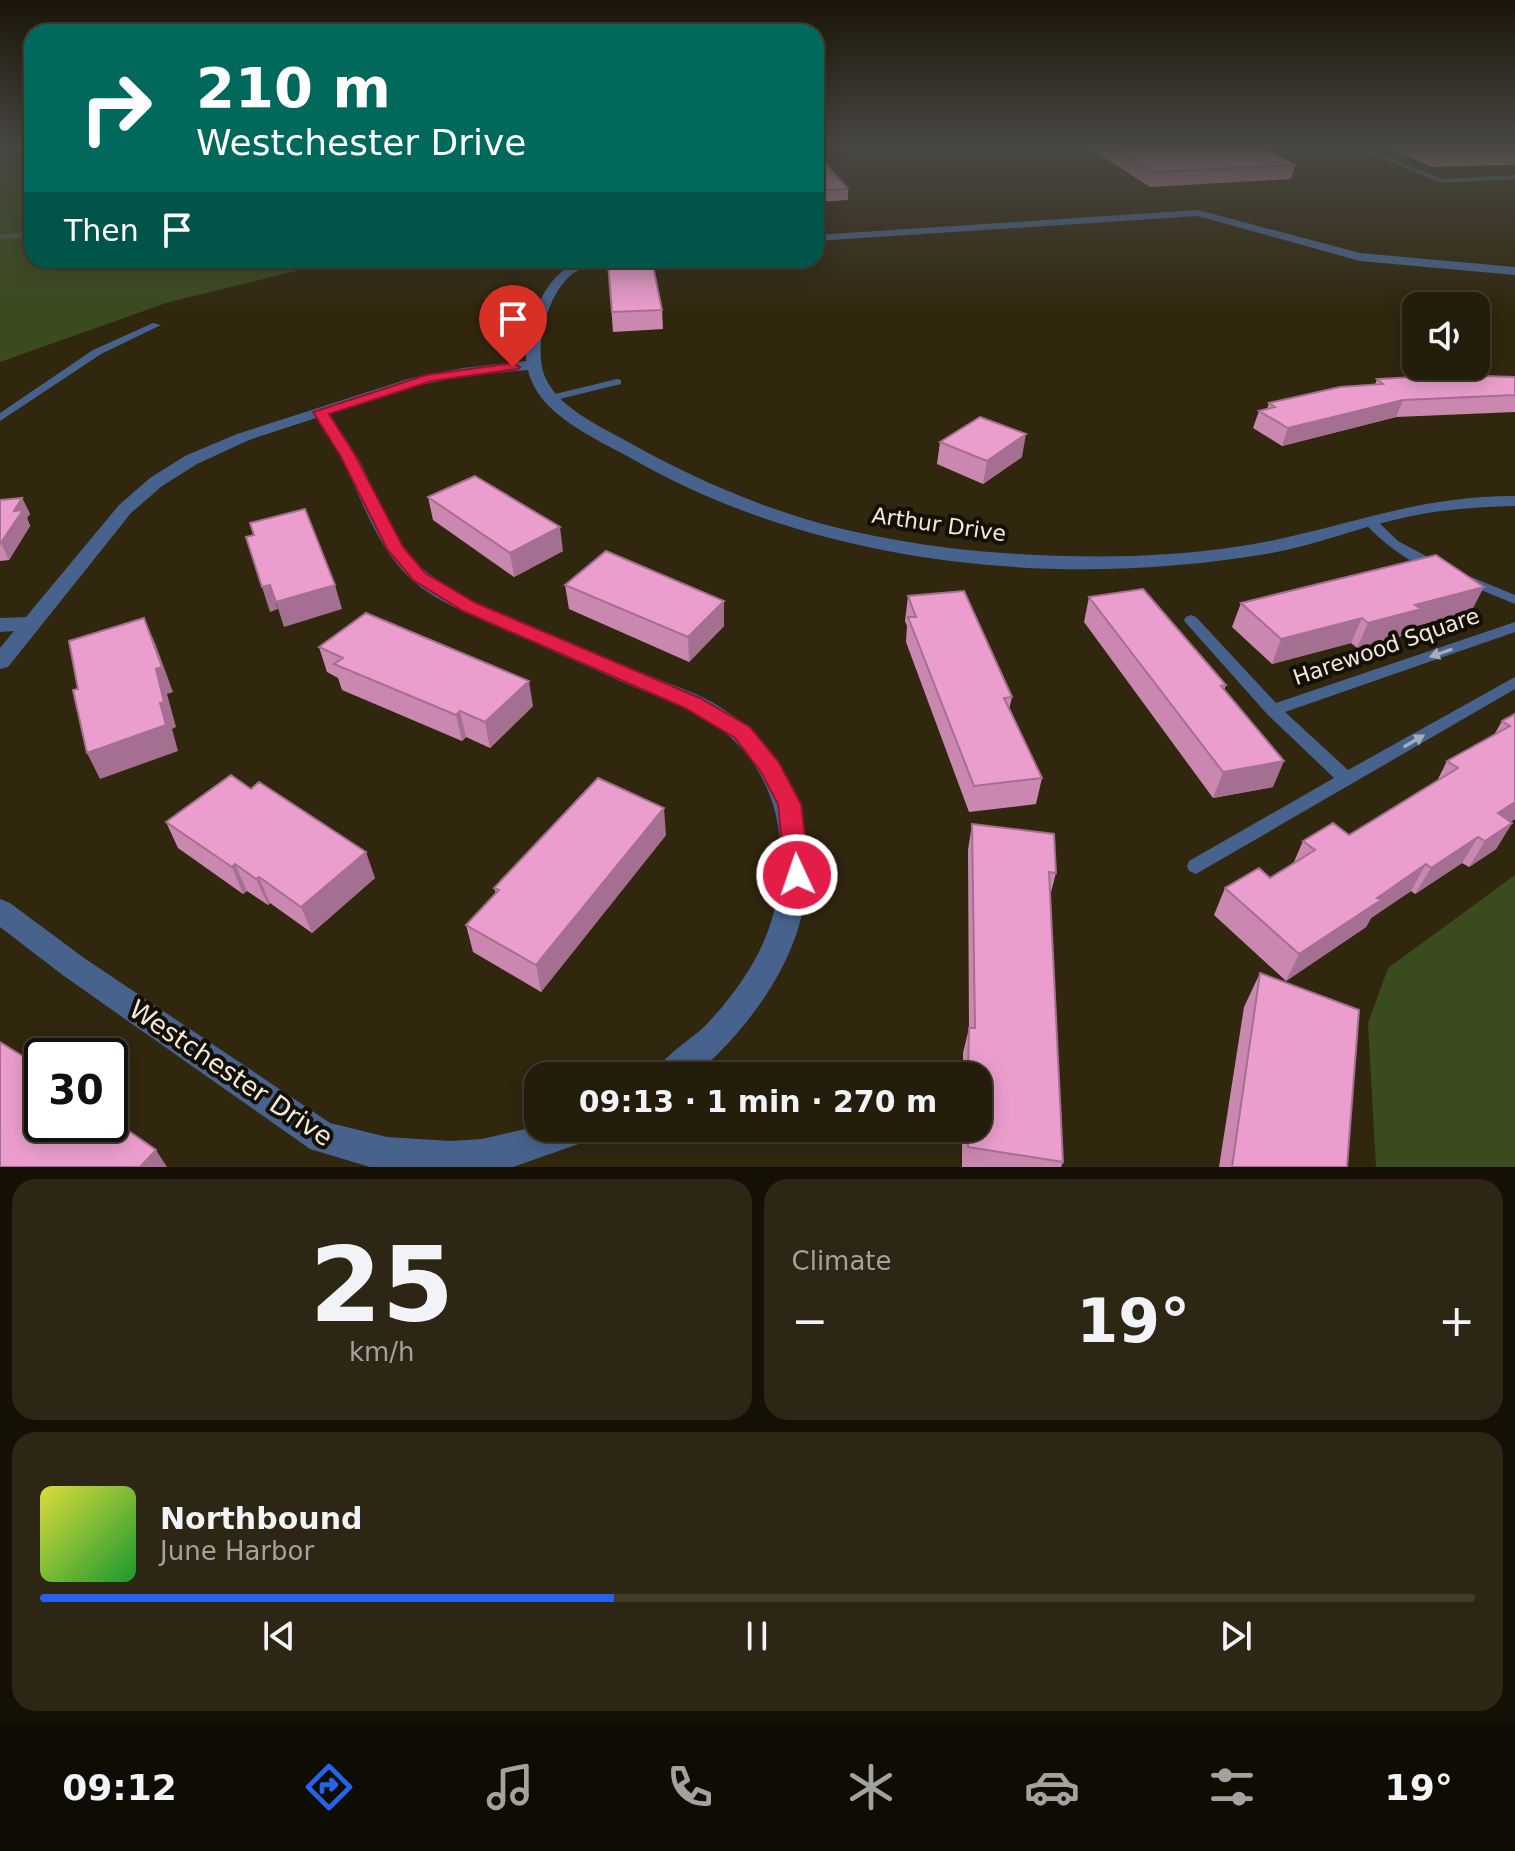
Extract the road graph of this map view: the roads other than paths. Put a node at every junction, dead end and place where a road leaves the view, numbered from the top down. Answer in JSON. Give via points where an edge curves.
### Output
{"nodes":[{"id":1,"x":824,"y":237,"type":"edge"},
{"id":2,"x":572,"y":268,"type":"edge"},
{"id":3,"x":1515,"y":271,"type":"edge"},
{"id":4,"x":156,"y":325,"type":"dead end"},
{"id":5,"x":531,"y":365,"type":"junction"},
{"id":6,"x":617,"y":382,"type":"dead end"},
{"id":7,"x":551,"y":398,"type":"junction"},
{"id":8,"x":320,"y":412,"type":"junction"},
{"id":9,"x":0,"y":418,"type":"edge"},
{"id":10,"x":1515,"y":501,"type":"edge"},
{"id":11,"x":1369,"y":521,"type":"junction"},
{"id":12,"x":1515,"y":600,"type":"edge"},
{"id":13,"x":1191,"y":620,"type":"dead end"},
{"id":14,"x":29,"y":623,"type":"junction"},
{"id":15,"x":0,"y":625,"type":"edge"},
{"id":16,"x":1515,"y":627,"type":"edge"},
{"id":17,"x":0,"y":662,"type":"edge"},
{"id":18,"x":1515,"y":682,"type":"edge"},
{"id":19,"x":1273,"y":710,"type":"junction"},
{"id":20,"x":1347,"y":780,"type":"junction"},
{"id":21,"x":1196,"y":866,"type":"dead end"},
{"id":22,"x":0,"y":911,"type":"edge"},
{"id":23,"x":685,"y":1062,"type":"edge"},
{"id":24,"x":544,"y":1142,"type":"edge"}],
"edges":[{"from":1,"to":3,"type":"street","via":[[1198,213],[1360,257]]},
{"from":2,"to":5,"type":"street","via":[[552,286]]},
{"from":4,"to":9,"type":"lane","via":[[97,352]]},
{"from":5,"to":7,"type":"street","name":"Arthur Drive"},
{"from":5,"to":8,"type":"street","via":[[430,377]]},
{"from":6,"to":7,"type":"lane"},
{"from":7,"to":11,"type":"street","name":"Arthur Drive","via":[[644,459],[722,498],[803,525],[907,546],[1044,561],[1155,560],[1270,547]]},
{"from":8,"to":14,"type":"street","via":[[223,444],[156,482],[125,509]]},
{"from":8,"to":23,"type":"street","via":[[395,549],[419,576],[469,607],[710,711],[742,732],[781,787],[794,827],[797,875],[780,937],[738,1011]]},
{"from":10,"to":11,"type":"street","name":"Arthur Drive","via":[[1428,507]]},
{"from":11,"to":12,"type":"lane","name":"Harewood Square","via":[[1412,555]]},
{"from":13,"to":19,"type":"lane","name":"Harewood Square"},
{"from":14,"to":15,"type":"street"},
{"from":14,"to":17,"type":"street"},
{"from":16,"to":19,"type":"lane","name":"Harewood Square","one_way":true},
{"from":20,"to":18,"type":"lane","one_way":true},
{"from":19,"to":20,"type":"lane","name":"Harewood Square"},
{"from":20,"to":21,"type":"lane"},
{"from":22,"to":24,"type":"street","name":"Westchester Drive","via":[[322,1137],[356,1154],[399,1164],[441,1165]]}]}
